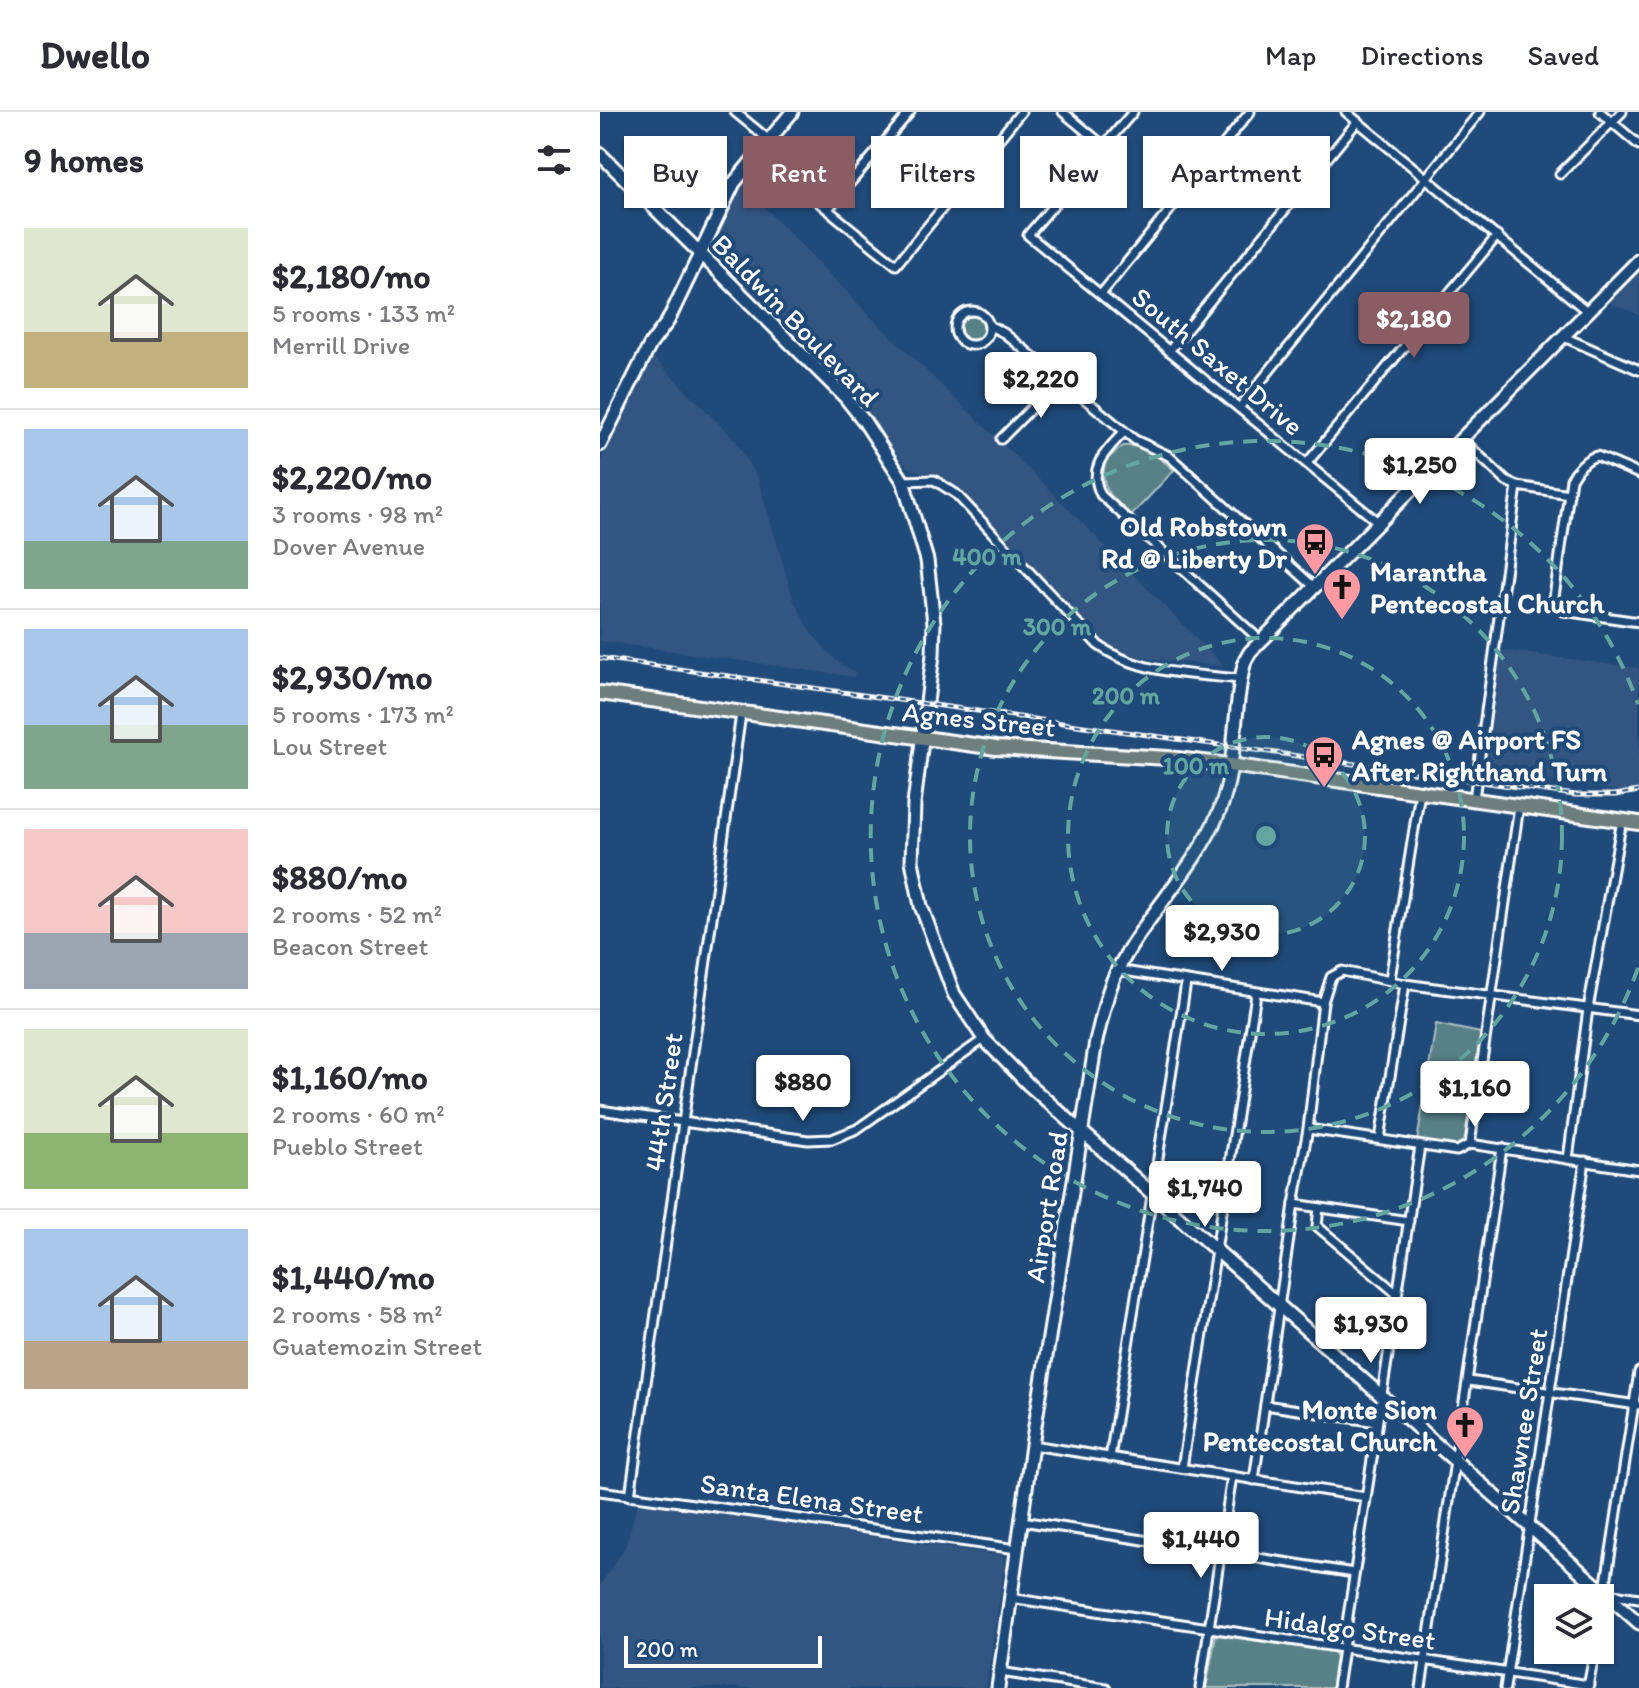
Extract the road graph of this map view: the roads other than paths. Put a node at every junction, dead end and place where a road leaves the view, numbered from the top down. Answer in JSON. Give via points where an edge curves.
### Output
{"nodes":[{"id":1,"x":735,"y":112,"type":"edge"},
{"id":2,"x":792,"y":112,"type":"edge"},
{"id":3,"x":910,"y":112,"type":"edge"},
{"id":4,"x":1021,"y":112,"type":"edge"},
{"id":5,"x":1063,"y":112,"type":"edge"},
{"id":6,"x":1133,"y":112,"type":"edge"},
{"id":7,"x":1250,"y":112,"type":"edge"},
{"id":8,"x":1346,"y":112,"type":"edge"},
{"id":9,"x":1480,"y":112,"type":"edge"},
{"id":10,"x":1600,"y":112,"type":"edge"},
{"id":11,"x":1622,"y":112,"type":"edge"},
{"id":12,"x":1612,"y":121,"type":"junction"},
{"id":13,"x":1357,"y":122,"type":"junction"},
{"id":14,"x":764,"y":136,"type":"edge"},
{"id":15,"x":772,"y":136,"type":"edge"},
{"id":16,"x":1092,"y":136,"type":"edge"},
{"id":17,"x":1113,"y":136,"type":"edge"},
{"id":18,"x":1639,"y":145,"type":"edge"},
{"id":19,"x":600,"y":154,"type":"edge"},
{"id":20,"x":743,"y":172,"type":"edge"},
{"id":21,"x":1560,"y":174,"type":"dead end"},
{"id":22,"x":1426,"y":179,"type":"junction"},
{"id":23,"x":1051,"y":208,"type":"edge"},
{"id":24,"x":828,"y":209,"type":"joint"},
{"id":25,"x":1497,"y":236,"type":"junction"},
{"id":26,"x":698,"y":254,"type":"junction"},
{"id":27,"x":1639,"y":260,"type":"edge"},
{"id":28,"x":1102,"y":293,"type":"junction"},
{"id":29,"x":1588,"y":312,"type":"junction"},
{"id":30,"x":990,"y":326,"type":"junction"},
{"id":31,"x":1564,"y":337,"type":"junction"},
{"id":32,"x":1169,"y":351,"type":"junction"},
{"id":33,"x":1639,"y":370,"type":"edge"},
{"id":34,"x":1060,"y":379,"type":"junction"},
{"id":35,"x":1239,"y":408,"type":"junction"},
{"id":36,"x":1124,"y":432,"type":"junction"},
{"id":37,"x":1001,"y":439,"type":"dead end"},
{"id":38,"x":1462,"y":439,"type":"junction"},
{"id":39,"x":600,"y":445,"type":"edge"},
{"id":40,"x":1307,"y":463,"type":"junction"},
{"id":41,"x":1639,"y":474,"type":"edge"},
{"id":42,"x":903,"y":481,"type":"junction"},
{"id":43,"x":1517,"y":486,"type":"junction"},
{"id":44,"x":1569,"y":494,"type":"junction"},
{"id":45,"x":1379,"y":523,"type":"junction"},
{"id":46,"x":1313,"y":586,"type":"junction"},
{"id":47,"x":1639,"y":622,"type":"edge"},
{"id":48,"x":1261,"y":641,"type":"junction"},
{"id":49,"x":1241,"y":679,"type":"junction"},
{"id":50,"x":600,"y":693,"type":"edge"},
{"id":51,"x":741,"y":714,"type":"junction"},
{"id":52,"x":922,"y":738,"type":"junction"},
{"id":53,"x":1230,"y":765,"type":"junction"},
{"id":54,"x":1420,"y":792,"type":"junction"},
{"id":55,"x":1474,"y":799,"type":"junction"},
{"id":56,"x":1519,"y":806,"type":"junction"},
{"id":57,"x":1622,"y":820,"type":"junction"},
{"id":58,"x":1639,"y":823,"type":"edge"},
{"id":59,"x":1117,"y":970,"type":"junction"},
{"id":60,"x":1390,"y":979,"type":"junction"},
{"id":61,"x":1186,"y":983,"type":"junction"},
{"id":62,"x":1405,"y":984,"type":"junction"},
{"id":63,"x":1256,"y":994,"type":"junction"},
{"id":64,"x":1492,"y":997,"type":"junction"},
{"id":65,"x":1323,"y":1002,"type":"junction"},
{"id":66,"x":1588,"y":1009,"type":"junction"},
{"id":67,"x":1639,"y":1015,"type":"edge"},
{"id":68,"x":984,"y":1039,"type":"junction"},
{"id":69,"x":600,"y":1110,"type":"edge"},
{"id":70,"x":682,"y":1123,"type":"junction"},
{"id":71,"x":1308,"y":1129,"type":"junction"},
{"id":72,"x":1082,"y":1132,"type":"junction"},
{"id":73,"x":1380,"y":1139,"type":"junction"},
{"id":74,"x":1470,"y":1144,"type":"junction"},
{"id":75,"x":1420,"y":1146,"type":"junction"},
{"id":76,"x":1502,"y":1148,"type":"junction"},
{"id":77,"x":1568,"y":1159,"type":"junction"},
{"id":78,"x":1585,"y":1161,"type":"junction"},
{"id":79,"x":1639,"y":1170,"type":"edge"},
{"id":80,"x":1151,"y":1193,"type":"junction"},
{"id":81,"x":1294,"y":1204,"type":"junction"},
{"id":82,"x":1319,"y":1208,"type":"junction"},
{"id":83,"x":1409,"y":1221,"type":"junction"},
{"id":84,"x":1217,"y":1251,"type":"junction"},
{"id":85,"x":1396,"y":1293,"type":"junction"},
{"id":86,"x":1280,"y":1308,"type":"junction"},
{"id":87,"x":1639,"y":1372,"type":"edge"},
{"id":88,"x":1469,"y":1381,"type":"junction"},
{"id":89,"x":1551,"y":1391,"type":"junction"},
{"id":90,"x":1381,"y":1397,"type":"junction"},
{"id":91,"x":1265,"y":1405,"type":"junction"},
{"id":92,"x":1637,"y":1405,"type":"edge"},
{"id":93,"x":1377,"y":1422,"type":"junction"},
{"id":94,"x":1032,"y":1445,"type":"junction"},
{"id":95,"x":1110,"y":1458,"type":"junction"},
{"id":96,"x":1455,"y":1462,"type":"junction"},
{"id":97,"x":1182,"y":1468,"type":"junction"},
{"id":98,"x":1232,"y":1476,"type":"junction"},
{"id":99,"x":1254,"y":1480,"type":"junction"},
{"id":100,"x":600,"y":1491,"type":"edge"},
{"id":101,"x":630,"y":1496,"type":"junction"},
{"id":102,"x":1366,"y":1497,"type":"junction"},
{"id":103,"x":1022,"y":1521,"type":"junction"},
{"id":104,"x":1529,"y":1525,"type":"junction"},
{"id":105,"x":1017,"y":1549,"type":"junction"},
{"id":106,"x":1221,"y":1553,"type":"junction"},
{"id":107,"x":1354,"y":1573,"type":"junction"},
{"id":108,"x":1595,"y":1584,"type":"edge"},
{"id":109,"x":1607,"y":1584,"type":"edge"},
{"id":110,"x":1614,"y":1594,"type":"edge"},
{"id":111,"x":1010,"y":1598,"type":"junction"},
{"id":112,"x":1639,"y":1598,"type":"edge"},
{"id":113,"x":1614,"y":1601,"type":"edge"},
{"id":114,"x":1639,"y":1623,"type":"edge"},
{"id":115,"x":1209,"y":1629,"type":"junction"},
{"id":116,"x":1343,"y":1650,"type":"junction"},
{"id":117,"x":1424,"y":1661,"type":"junction"},
{"id":118,"x":1592,"y":1664,"type":"edge"},
{"id":119,"x":1000,"y":1672,"type":"junction"},
{"id":120,"x":1507,"y":1673,"type":"junction"},
{"id":121,"x":1588,"y":1687,"type":"edge"},
{"id":122,"x":998,"y":1688,"type":"edge"},
{"id":123,"x":1106,"y":1688,"type":"edge"},
{"id":124,"x":1200,"y":1688,"type":"edge"},
{"id":125,"x":1337,"y":1688,"type":"edge"},
{"id":126,"x":1421,"y":1688,"type":"edge"},
{"id":127,"x":1505,"y":1688,"type":"edge"}],
"edges":[{"from":1,"to":14,"type":"street"},
{"from":2,"to":15,"type":"street"},
{"from":3,"to":24,"type":"street"},
{"from":4,"to":24,"type":"street","via":[[896,265]]},
{"from":5,"to":16,"type":"street"},
{"from":6,"to":17,"type":"street"},
{"from":7,"to":28,"type":"street"},
{"from":8,"to":13,"type":"street"},
{"from":9,"to":22,"type":"street"},
{"from":10,"to":12,"type":"street"},
{"from":11,"to":12,"type":"street"},
{"from":12,"to":18,"type":"street"},
{"from":12,"to":21,"type":"street"},
{"from":13,"to":22,"type":"street"},
{"from":13,"to":32,"type":"street"},
{"from":19,"to":26,"type":"street","name":"Baldwin Boulevard"},
{"from":20,"to":26,"type":"street"},
{"from":22,"to":25,"type":"street"},
{"from":22,"to":35,"type":"street"},
{"from":23,"to":28,"type":"street","name":"South Saxet Drive","via":[[1028,235]]},
{"from":25,"to":29,"type":"street"},
{"from":25,"to":40,"type":"street"},
{"from":26,"to":39,"type":"street"},
{"from":26,"to":42,"type":"street","name":"Baldwin Boulevard","via":[[845,397]]},
{"from":27,"to":29,"type":"street","name":"Airport Road"},
{"from":28,"to":32,"type":"street","name":"South Saxet Drive"},
{"from":29,"to":31,"type":"street","name":"Airport Road"},
{"from":30,"to":30,"type":"street","via":[[976,311],[962,314],[955,327],[960,340],[973,345],[986,339]]},
{"from":30,"to":34,"type":"street"},
{"from":31,"to":33,"type":"street"},
{"from":31,"to":38,"type":"street","name":"Airport Road"},
{"from":32,"to":35,"type":"street","name":"South Saxet Drive"},
{"from":34,"to":36,"type":"street"},
{"from":34,"to":37,"type":"street"},
{"from":35,"to":40,"type":"street","name":"South Saxet Drive"},
{"from":36,"to":46,"type":"street","via":[[1169,456]]},
{"from":36,"to":48,"type":"street","via":[[1100,459],[1096,481],[1101,495]]},
{"from":38,"to":43,"type":"street"},
{"from":38,"to":45,"type":"street","name":"Airport Road"},
{"from":40,"to":45,"type":"street","name":"South Saxet Drive"},
{"from":41,"to":44,"type":"street","via":[[1591,457],[1574,473]]},
{"from":42,"to":49,"type":"street","via":[[934,480],[956,494],[1111,655],[1183,673]]},
{"from":42,"to":52,"type":"street","name":"Baldwin Boulevard","via":[[927,560],[934,623]]},
{"from":43,"to":44,"type":"street"},
{"from":43,"to":55,"type":"street"},
{"from":44,"to":47,"type":"street","via":[[1556,606]]},
{"from":45,"to":46,"type":"street","name":"Airport Road"},
{"from":46,"to":48,"type":"street","name":"Airport Road"},
{"from":48,"to":49,"type":"street","name":"Airport Road","via":[[1250,652]]},
{"from":49,"to":53,"type":"street","name":"Airport Road"},
{"from":50,"to":51,"type":"main road","name":"Agnes Street"},
{"from":51,"to":52,"type":"main road","name":"Agnes Street"},
{"from":51,"to":70,"type":"street","name":"44th Street"},
{"from":52,"to":53,"type":"main road","name":"Agnes Street"},
{"from":52,"to":68,"type":"street","name":"Baldwin Boulevard","via":[[912,861],[921,906],[954,994]]},
{"from":53,"to":54,"type":"main road","name":"Agnes Street"},
{"from":53,"to":59,"type":"street","name":"Airport Road","via":[[1221,807],[1203,846]]},
{"from":54,"to":55,"type":"main road","name":"Agnes Street"},
{"from":54,"to":60,"type":"street"},
{"from":55,"to":56,"type":"main road","name":"Agnes Street"},
{"from":56,"to":57,"type":"main road","name":"Agnes Street"},
{"from":56,"to":64,"type":"street"},
{"from":57,"to":58,"type":"main road","name":"Agnes Street"},
{"from":57,"to":66,"type":"street"},
{"from":59,"to":61,"type":"street"},
{"from":59,"to":72,"type":"street","name":"Airport Road","via":[[1096,1041]]},
{"from":60,"to":62,"type":"street"},
{"from":60,"to":65,"type":"street","via":[[1342,971],[1331,977]]},
{"from":61,"to":63,"type":"street"},
{"from":61,"to":80,"type":"street"},
{"from":62,"to":64,"type":"street"},
{"from":62,"to":73,"type":"street"},
{"from":63,"to":65,"type":"street"},
{"from":63,"to":84,"type":"street"},
{"from":64,"to":66,"type":"street"},
{"from":64,"to":74,"type":"street"},
{"from":65,"to":71,"type":"street"},
{"from":66,"to":67,"type":"street"},
{"from":66,"to":77,"type":"street"},
{"from":68,"to":70,"type":"street","via":[[857,1129],[832,1139]]},
{"from":68,"to":72,"type":"street","name":"Baldwin Boulevard"},
{"from":69,"to":70,"type":"street"},
{"from":70,"to":101,"type":"street","name":"44th Street"},
{"from":71,"to":73,"type":"street"},
{"from":71,"to":81,"type":"street"},
{"from":72,"to":80,"type":"street","name":"Baldwin Boulevard"},
{"from":72,"to":94,"type":"street","name":"Airport Road"},
{"from":73,"to":75,"type":"street"},
{"from":74,"to":75,"type":"street","via":[[1457,1151]]},
{"from":74,"to":76,"type":"street"},
{"from":75,"to":83,"type":"street"},
{"from":76,"to":77,"type":"street"},
{"from":76,"to":88,"type":"street"},
{"from":77,"to":78,"type":"street"},
{"from":78,"to":79,"type":"street"},
{"from":78,"to":89,"type":"street","name":"Shawnee Street"},
{"from":80,"to":84,"type":"street","name":"Baldwin Boulevard"},
{"from":80,"to":95,"type":"street"},
{"from":81,"to":82,"type":"street"},
{"from":81,"to":86,"type":"street"},
{"from":82,"to":83,"type":"street"},
{"from":82,"to":85,"type":"street","via":[[1317,1226]]},
{"from":83,"to":85,"type":"street"},
{"from":84,"to":86,"type":"street","name":"Baldwin Boulevard"},
{"from":84,"to":97,"type":"street"},
{"from":85,"to":90,"type":"street"},
{"from":86,"to":90,"type":"street","name":"Baldwin Boulevard"},
{"from":86,"to":91,"type":"street"},
{"from":87,"to":92,"type":"street"},
{"from":88,"to":89,"type":"street"},
{"from":88,"to":96,"type":"street"},
{"from":89,"to":92,"type":"street"},
{"from":89,"to":104,"type":"street","name":"Shawnee Street"},
{"from":90,"to":93,"type":"street"},
{"from":90,"to":96,"type":"street","name":"Baldwin Boulevard"},
{"from":91,"to":93,"type":"street"},
{"from":91,"to":99,"type":"street"},
{"from":92,"to":109,"type":"street"},
{"from":93,"to":102,"type":"street"},
{"from":94,"to":95,"type":"street"},
{"from":94,"to":103,"type":"street","name":"Airport Road"},
{"from":95,"to":97,"type":"street"},
{"from":96,"to":104,"type":"street","name":"Baldwin Boulevard"},
{"from":96,"to":117,"type":"street"},
{"from":97,"to":98,"type":"street"},
{"from":98,"to":99,"type":"street"},
{"from":98,"to":106,"type":"street"},
{"from":99,"to":102,"type":"street"},
{"from":100,"to":101,"type":"street","name":"Santa Elena Street"},
{"from":101,"to":105,"type":"street","name":"Santa Elena Street"},
{"from":102,"to":107,"type":"street"},
{"from":103,"to":105,"type":"street","name":"Airport Road"},
{"from":103,"to":106,"type":"street"},
{"from":104,"to":108,"type":"street","name":"Baldwin Boulevard"},
{"from":104,"to":120,"type":"street","name":"Shawnee Street"},
{"from":105,"to":111,"type":"street","name":"Airport Road"},
{"from":106,"to":107,"type":"street"},
{"from":106,"to":115,"type":"street"},
{"from":107,"to":116,"type":"street"},
{"from":110,"to":112,"type":"street"},
{"from":111,"to":115,"type":"street","name":"Hidalgo Street"},
{"from":111,"to":119,"type":"street","name":"Airport Road"},
{"from":113,"to":114,"type":"street","name":"Baldwin Boulevard"},
{"from":115,"to":116,"type":"street","name":"Hidalgo Street"},
{"from":115,"to":124,"type":"street"},
{"from":116,"to":117,"type":"street","name":"Hidalgo Street"},
{"from":116,"to":125,"type":"street"},
{"from":117,"to":120,"type":"street","name":"Hidalgo Street"},
{"from":117,"to":126,"type":"street"},
{"from":118,"to":121,"type":"street"},
{"from":119,"to":122,"type":"street","name":"Airport Road"},
{"from":119,"to":123,"type":"street"},
{"from":120,"to":121,"type":"street","name":"Hidalgo Street"},
{"from":120,"to":127,"type":"street","name":"Shawnee Street"}]}
